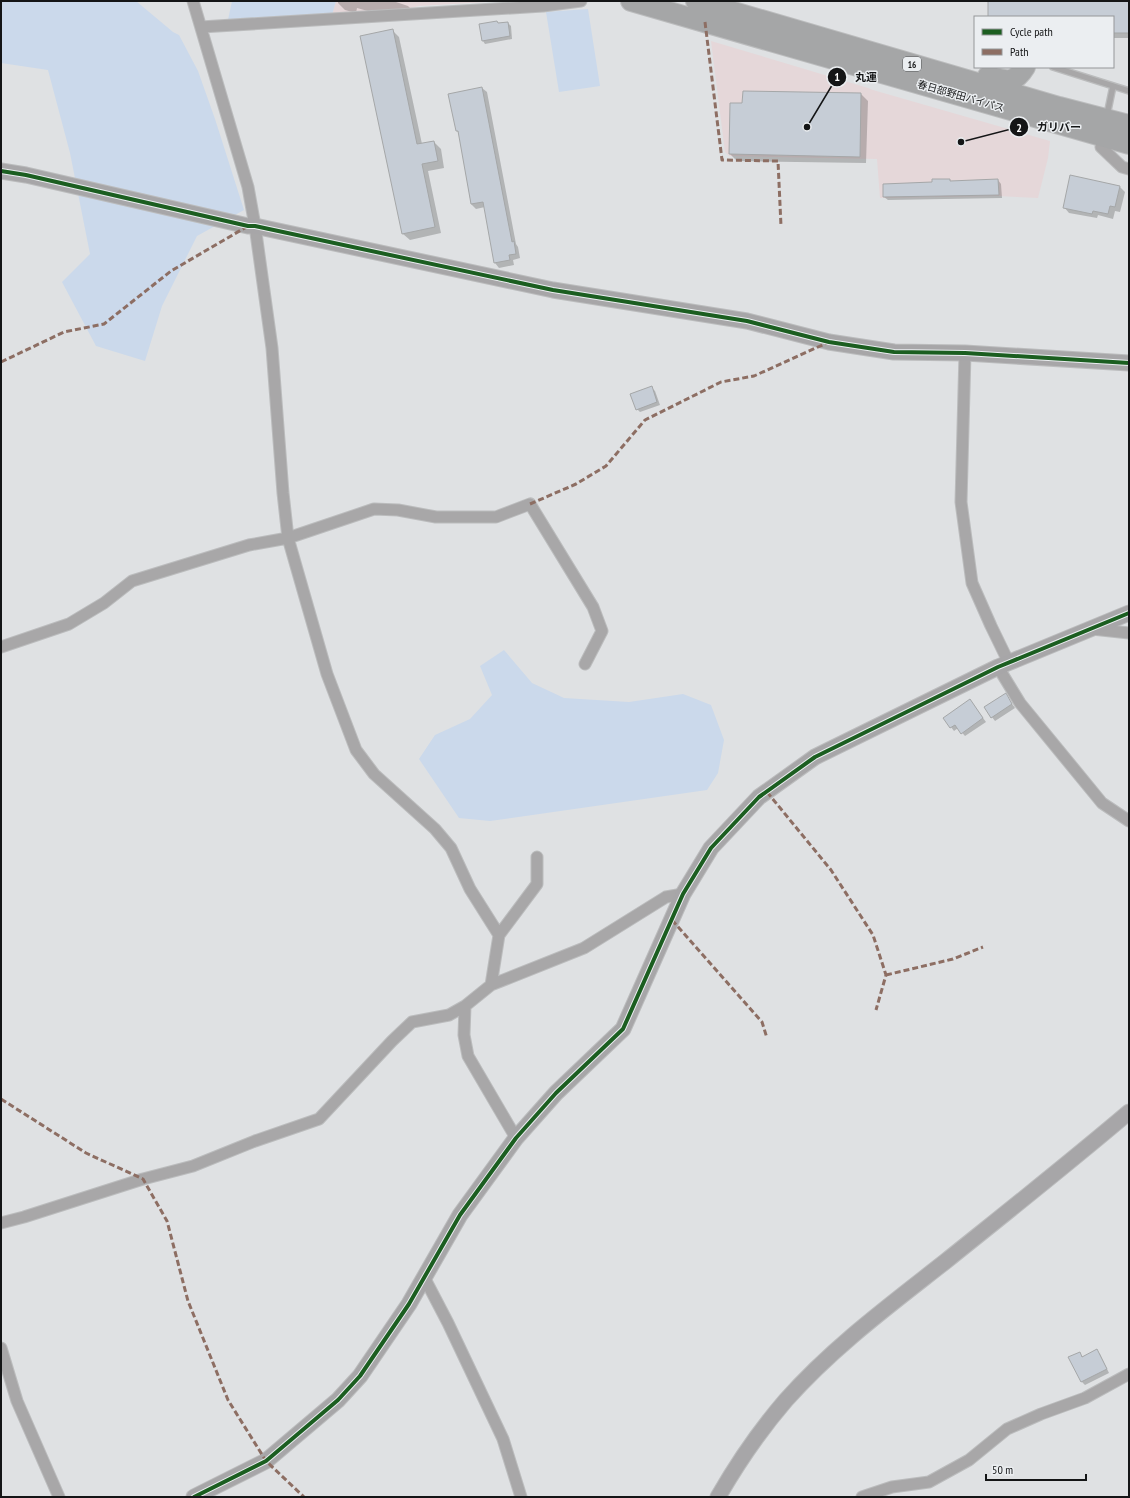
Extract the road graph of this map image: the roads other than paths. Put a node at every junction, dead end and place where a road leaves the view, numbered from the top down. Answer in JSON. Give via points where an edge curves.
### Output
{"nodes":[{"id":1,"x":193,"y":1,"type":"edge"},
{"id":2,"x":581,"y":1,"type":"edge"},
{"id":3,"x":632,"y":1,"type":"edge"},
{"id":4,"x":696,"y":1,"type":"edge"},
{"id":5,"x":736,"y":6,"type":"edge"},
{"id":6,"x":201,"y":27,"type":"junction"},
{"id":7,"x":913,"y":64,"type":"junction"},
{"id":8,"x":1024,"y":68,"type":"edge"},
{"id":9,"x":1056,"y":68,"type":"edge"},
{"id":10,"x":1113,"y":86,"type":"junction"},
{"id":11,"x":1129,"y":91,"type":"edge"},
{"id":12,"x":1129,"y":125,"type":"edge"},
{"id":13,"x":1105,"y":128,"type":"junction"},
{"id":14,"x":1129,"y":144,"type":"edge"},
{"id":15,"x":1129,"y":169,"type":"edge"},
{"id":16,"x":1,"y":171,"type":"edge"},
{"id":17,"x":255,"y":226,"type":"junction"},
{"id":18,"x":965,"y":353,"type":"junction"},
{"id":19,"x":1129,"y":363,"type":"edge"},
{"id":20,"x":288,"y":538,"type":"junction"},
{"id":21,"x":1129,"y":613,"type":"edge"},
{"id":22,"x":1091,"y":629,"type":"junction"},
{"id":23,"x":1129,"y":633,"type":"edge"},
{"id":24,"x":1,"y":647,"type":"edge"},
{"id":25,"x":585,"y":664,"type":"dead end"},
{"id":26,"x":1003,"y":665,"type":"junction"},
{"id":27,"x":1129,"y":821,"type":"edge"},
{"id":28,"x":537,"y":857,"type":"dead end"},
{"id":29,"x":683,"y":894,"type":"junction"},
{"id":30,"x":500,"y":935,"type":"junction"},
{"id":31,"x":491,"y":985,"type":"junction"},
{"id":32,"x":465,"y":1006,"type":"junction"},
{"id":33,"x":1129,"y":1112,"type":"edge"},
{"id":34,"x":516,"y":1138,"type":"junction"},
{"id":35,"x":1,"y":1223,"type":"edge"},
{"id":36,"x":424,"y":1278,"type":"junction"},
{"id":37,"x":1,"y":1348,"type":"edge"},
{"id":38,"x":1129,"y":1374,"type":"edge"},
{"id":39,"x":59,"y":1497,"type":"edge"},
{"id":40,"x":194,"y":1497,"type":"edge"},
{"id":41,"x":521,"y":1497,"type":"edge"},
{"id":42,"x":718,"y":1497,"type":"edge"},
{"id":43,"x":862,"y":1497,"type":"edge"}],
"edges":[{"from":1,"to":6,"type":"street"},
{"from":2,"to":6,"type":"street","via":[[543,6]]},
{"from":3,"to":13,"type":"highway","name":"春日部野田バイパス","number":"16"},
{"from":4,"to":5,"type":"highway","name":"春日部野田バイパス","number":"16"},
{"from":5,"to":7,"type":"highway","name":"春日部野田バイパス","number":"16"},
{"from":6,"to":17,"type":"street","via":[[248,187]]},
{"from":7,"to":8,"type":"highway","via":[[968,70],[1005,80],[1013,80]]},
{"from":7,"to":13,"type":"highway","name":"春日部野田バイパス","number":"16","via":[[1059,107]]},
{"from":9,"to":10,"type":"lane"},
{"from":10,"to":11,"type":"lane"},
{"from":10,"to":13,"type":"lane"},
{"from":12,"to":13,"type":"highway","name":"春日部野田バイパス","number":"16"},
{"from":13,"to":14,"type":"highway","name":"春日部野田バイパス","number":"16"},
{"from":13,"to":15,"type":"street","via":[[1101,148],[1122,167]]},
{"from":16,"to":17,"type":"street"},
{"from":17,"to":18,"type":"street","via":[[554,290],[747,321],[829,342],[894,352]]},
{"from":17,"to":20,"type":"street","via":[[272,348]]},
{"from":18,"to":19,"type":"street"},
{"from":18,"to":26,"type":"street","via":[[961,502],[972,583],[991,626]]},
{"from":20,"to":24,"type":"street","via":[[249,546],[132,581],[104,603],[69,624]]},
{"from":20,"to":25,"type":"street","via":[[374,508],[436,517],[496,517],[530,504],[593,607],[602,632]]},
{"from":20,"to":30,"type":"street","via":[[327,674],[356,750],[374,774],[451,848],[470,889]]},
{"from":21,"to":22,"type":"street"},
{"from":22,"to":23,"type":"street"},
{"from":22,"to":26,"type":"street"},
{"from":26,"to":27,"type":"street","via":[[1020,703],[1102,803]]},
{"from":26,"to":29,"type":"street","via":[[815,757],[763,794],[711,848]]},
{"from":28,"to":30,"type":"street","via":[[537,884]]},
{"from":29,"to":31,"type":"street","via":[[666,897],[584,948]]},
{"from":29,"to":34,"type":"street","via":[[623,1029],[556,1092]]},
{"from":30,"to":31,"type":"street"},
{"from":31,"to":32,"type":"street"},
{"from":32,"to":34,"type":"street","via":[[464,1035],[468,1056]]},
{"from":32,"to":35,"type":"street","via":[[449,1015],[412,1022],[319,1119],[193,1166],[143,1178]]},
{"from":33,"to":42,"type":"street","via":[[854,1334],[785,1401]]},
{"from":34,"to":36,"type":"street","via":[[460,1215]]},
{"from":36,"to":40,"type":"street","via":[[360,1376],[338,1400],[266,1461]]},
{"from":36,"to":41,"type":"street","via":[[503,1439]]},
{"from":37,"to":39,"type":"street","via":[[17,1401]]},
{"from":38,"to":43,"type":"street","via":[[1085,1398],[1008,1429],[969,1460],[929,1482],[892,1487]]}]}
